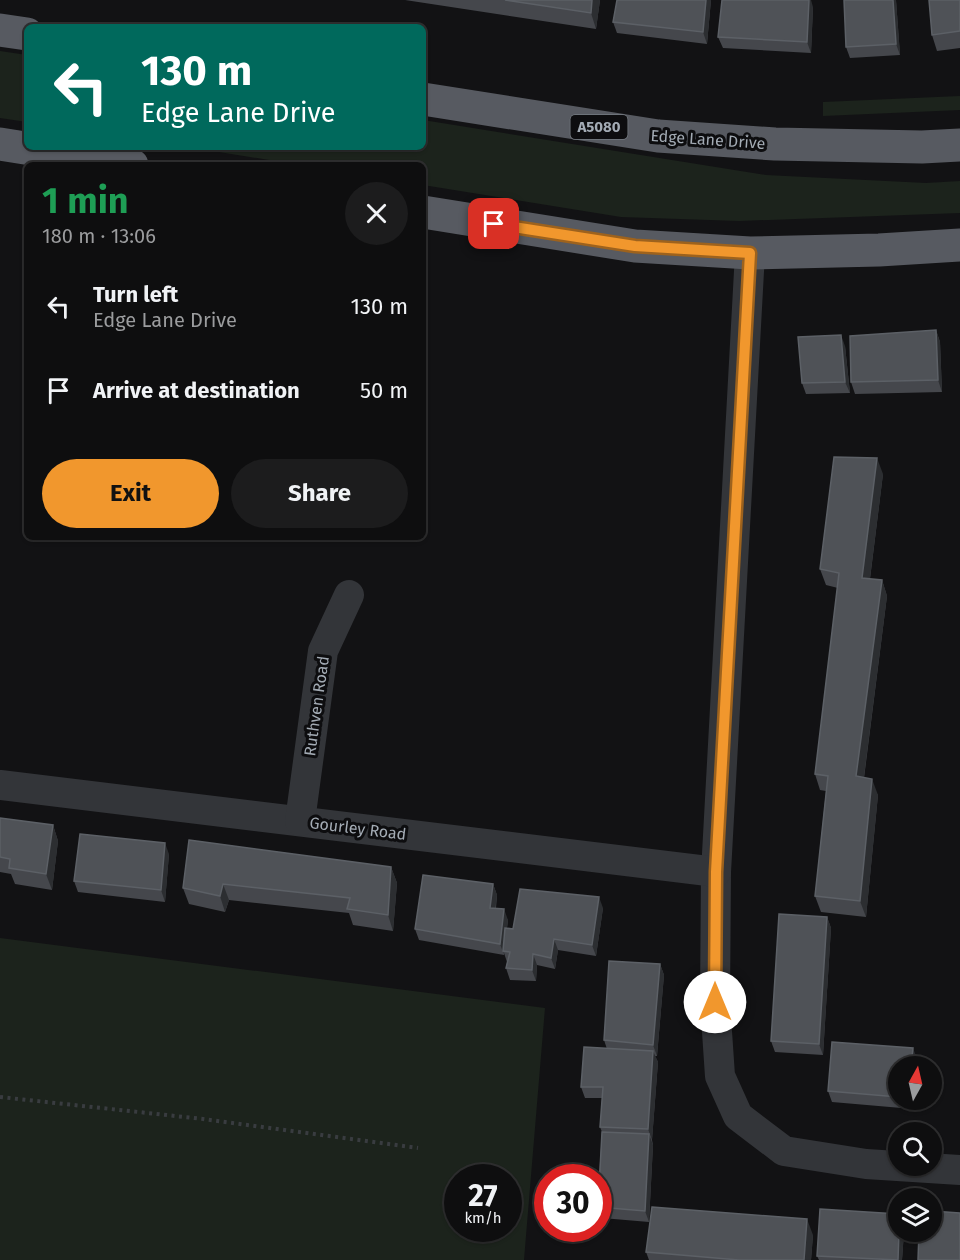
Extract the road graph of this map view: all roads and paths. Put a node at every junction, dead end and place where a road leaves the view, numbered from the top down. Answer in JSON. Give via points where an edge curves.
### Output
{"nodes":[{"id":1,"x":0,"y":30,"type":"edge"},
{"id":2,"x":24,"y":34,"type":"edge"},
{"id":3,"x":426,"y":99,"type":"edge"},
{"id":4,"x":0,"y":144,"type":"edge"},
{"id":5,"x":960,"y":145,"type":"edge"},
{"id":6,"x":24,"y":148,"type":"edge"},
{"id":7,"x":38,"y":150,"type":"edge"},
{"id":8,"x":113,"y":162,"type":"edge"},
{"id":9,"x":426,"y":212,"type":"edge"},
{"id":10,"x":960,"y":245,"type":"edge"},
{"id":11,"x":750,"y":253,"type":"junction"},
{"id":12,"x":349,"y":595,"type":"dead end"},
{"id":13,"x":0,"y":785,"type":"edge"},
{"id":14,"x":300,"y":821,"type":"junction"},
{"id":15,"x":716,"y":872,"type":"junction"},
{"id":16,"x":0,"y":1097,"type":"edge"},
{"id":17,"x":418,"y":1148,"type":"dead end"},
{"id":18,"x":960,"y":1170,"type":"edge"}],
"edges":[{"from":1,"to":2,"type":"highway"},
{"from":3,"to":5,"type":"highway","name":"Edge Lane Drive","number":"A5080","via":[[658,136],[775,144]]},
{"from":4,"to":6,"type":"highway"},
{"from":7,"to":8,"type":"highway"},
{"from":9,"to":11,"type":"highway","via":[[635,246]]},
{"from":10,"to":11,"type":"highway"},
{"from":11,"to":15,"type":"street"},
{"from":12,"to":14,"type":"street","name":"Ruthven Road","via":[[323,651]]},
{"from":13,"to":14,"type":"street","name":"Gourley Road"},
{"from":14,"to":15,"type":"street","name":"Gourley Road"},
{"from":15,"to":18,"type":"street","via":[[715,1002],[720,1076],[738,1116],[784,1150],[866,1164]]},
{"from":16,"to":17,"type":"path"}]}
